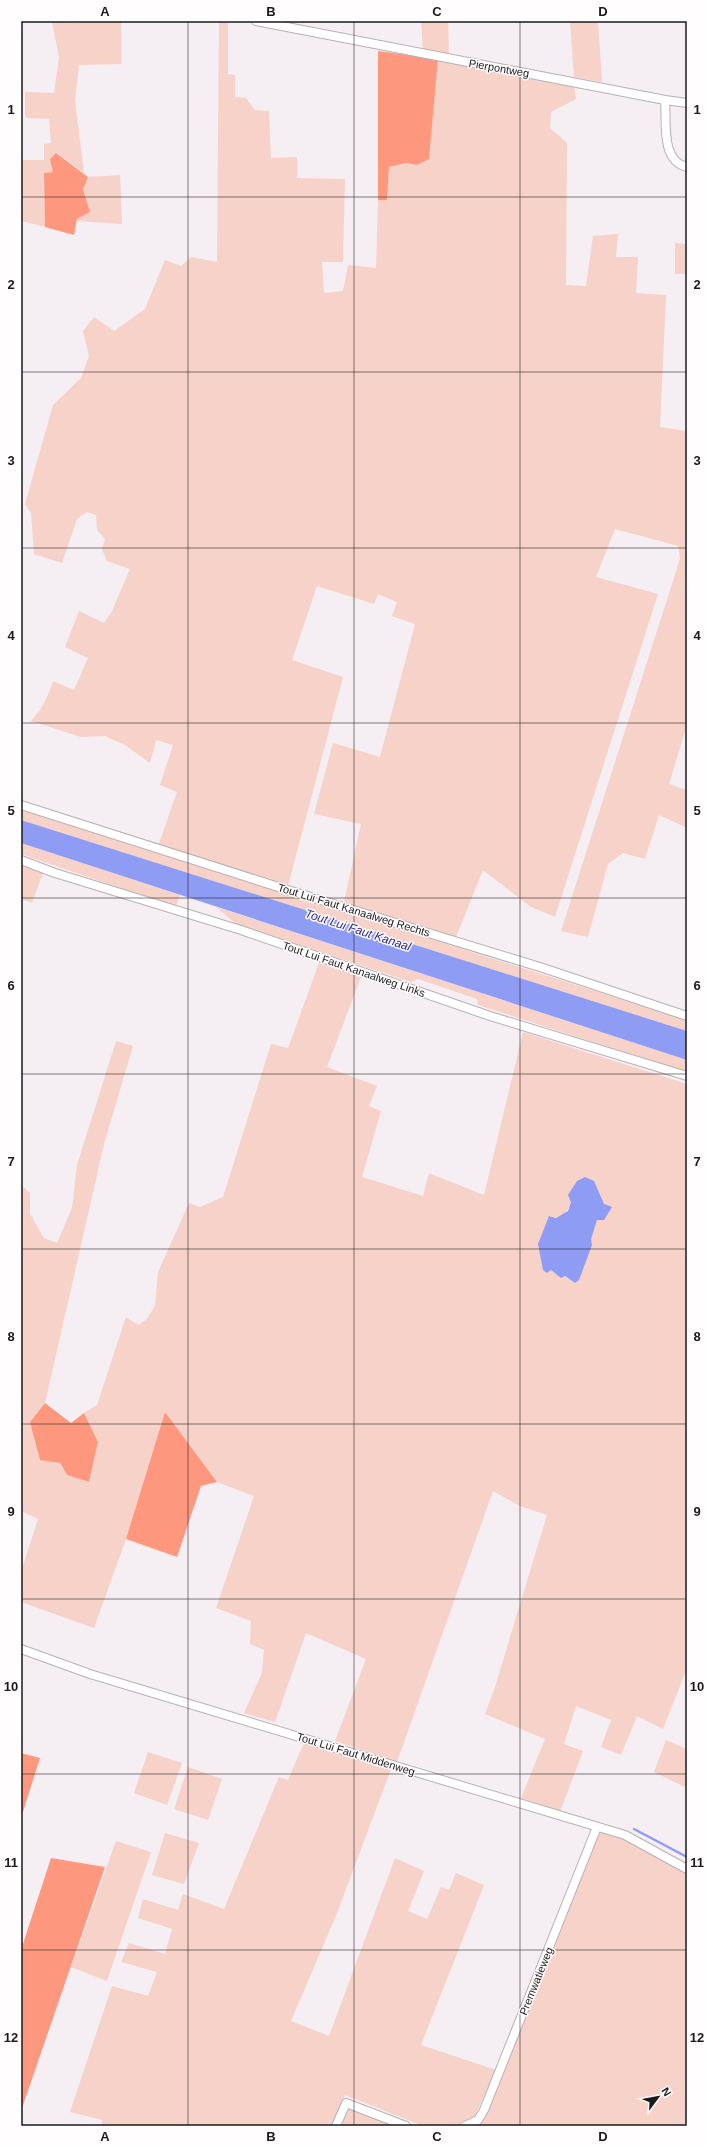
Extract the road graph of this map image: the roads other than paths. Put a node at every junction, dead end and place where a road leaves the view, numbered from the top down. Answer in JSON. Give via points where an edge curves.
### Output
{"nodes":[{"id":1,"x":256,"y":21,"type":"edge"},
{"id":2,"x":665,"y":100,"type":"junction"},
{"id":3,"x":687,"y":103,"type":"edge"},
{"id":4,"x":687,"y":167,"type":"edge"},
{"id":5,"x":21,"y":805,"type":"edge"},
{"id":6,"x":21,"y":860,"type":"edge"},
{"id":7,"x":687,"y":1016,"type":"edge"},
{"id":8,"x":687,"y":1076,"type":"edge"},
{"id":9,"x":21,"y":1649,"type":"edge"},
{"id":10,"x":597,"y":1827,"type":"junction"},
{"id":11,"x":687,"y":1869,"type":"edge"},
{"id":12,"x":336,"y":2126,"type":"edge"},
{"id":13,"x":406,"y":2126,"type":"edge"},
{"id":14,"x":465,"y":2126,"type":"edge"}],
"edges":[{"from":1,"to":2,"type":"street","name":"Pierpontweg"},
{"from":2,"to":3,"type":"street","name":"Pierpontweg"},
{"from":2,"to":4,"type":"street","via":[[670,156],[681,166]]},
{"from":5,"to":7,"type":"street","name":"Tout Lui Faut Kanaalweg Rechts","via":[[543,968]]},
{"from":6,"to":8,"type":"street","name":"Tout Lui Faut Kanaalweg Links","via":[[55,873],[241,930],[490,1016]]},
{"from":9,"to":10,"type":"street","name":"Tout Lui Faut Middenweg","via":[[90,1674]]},
{"from":10,"to":11,"type":"street","name":"Tout Lui Faut Middenweg","via":[[625,1834]]},
{"from":10,"to":14,"type":"street","name":"Premwatieweg","via":[[484,2110],[478,2120]]},
{"from":12,"to":13,"type":"street","via":[[346,2103]]}]}
